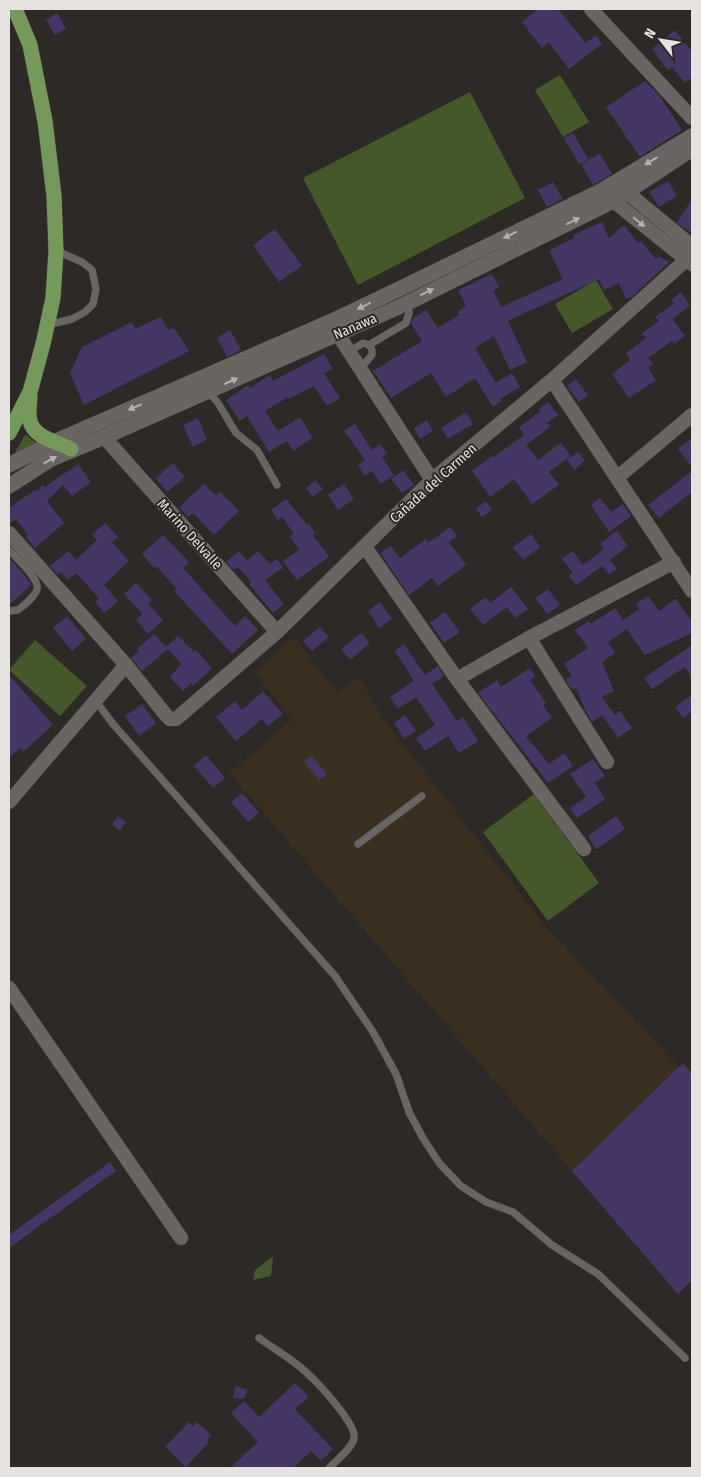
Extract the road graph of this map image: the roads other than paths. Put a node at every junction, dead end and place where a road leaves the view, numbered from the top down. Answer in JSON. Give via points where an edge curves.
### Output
{"nodes":[{"id":1,"x":15,"y":9,"type":"edge"},
{"id":2,"x":591,"y":9,"type":"edge"},
{"id":3,"x":692,"y":118,"type":"edge"},
{"id":4,"x":692,"y":136,"type":"edge"},
{"id":5,"x":692,"y":149,"type":"edge"},
{"id":6,"x":614,"y":192,"type":"junction"},
{"id":7,"x":692,"y":246,"type":"edge"},
{"id":8,"x":56,"y":251,"type":"junction"},
{"id":9,"x":690,"y":258,"type":"edge"},
{"id":10,"x":395,"y":291,"type":"junction"},
{"id":11,"x":404,"y":304,"type":"junction"},
{"id":12,"x":47,"y":326,"type":"junction"},
{"id":13,"x":334,"y":328,"type":"junction"},
{"id":14,"x":369,"y":345,"type":"junction"},
{"id":15,"x":349,"y":352,"type":"junction"},
{"id":16,"x":255,"y":363,"type":"junction"},
{"id":17,"x":359,"y":366,"type":"junction"},
{"id":18,"x":552,"y":380,"type":"junction"},
{"id":19,"x":208,"y":391,"type":"junction"},
{"id":20,"x":30,"y":392,"type":"junction"},
{"id":21,"x":156,"y":406,"type":"junction"},
{"id":22,"x":692,"y":415,"type":"edge"},
{"id":23,"x":9,"y":433,"type":"edge"},
{"id":24,"x":104,"y":437,"type":"junction"},
{"id":25,"x":56,"y":441,"type":"junction"},
{"id":26,"x":71,"y":449,"type":"junction"},
{"id":27,"x":9,"y":464,"type":"edge"},
{"id":28,"x":618,"y":477,"type":"junction"},
{"id":29,"x":432,"y":480,"type":"junction"},
{"id":30,"x":277,"y":485,"type":"dead end"},
{"id":31,"x":9,"y":486,"type":"edge"},
{"id":32,"x":9,"y":533,"type":"edge"},
{"id":33,"x":365,"y":547,"type":"junction"},
{"id":34,"x":9,"y":550,"type":"edge"},
{"id":35,"x":674,"y":562,"type":"junction"},
{"id":36,"x":692,"y":591,"type":"edge"},
{"id":37,"x":9,"y":611,"type":"edge"},
{"id":38,"x":277,"y":632,"type":"junction"},
{"id":39,"x":529,"y":638,"type":"junction"},
{"id":40,"x":126,"y":665,"type":"junction"},
{"id":41,"x":457,"y":679,"type":"junction"},
{"id":42,"x":95,"y":700,"type":"junction"},
{"id":43,"x":607,"y":762,"type":"dead end"},
{"id":44,"x":422,"y":796,"type":"dead end"},
{"id":45,"x":9,"y":802,"type":"edge"},
{"id":46,"x":358,"y":844,"type":"dead end"},
{"id":47,"x":584,"y":849,"type":"dead end"},
{"id":48,"x":9,"y":988,"type":"edge"},
{"id":49,"x":181,"y":1238,"type":"dead end"},
{"id":50,"x":259,"y":1338,"type":"dead end"},
{"id":51,"x":685,"y":1358,"type":"dead end"},
{"id":52,"x":329,"y":1468,"type":"edge"}],
"edges":[{"from":1,"to":8,"type":"main road","via":[[30,44],[45,121],[54,196]]},
{"from":2,"to":3,"type":"street"},
{"from":4,"to":6,"type":"main road","name":"Nanawa","one_way":true},
{"from":5,"to":6,"type":"main road","name":"Nanawa"},
{"from":6,"to":7,"type":"street"},
{"from":6,"to":9,"type":"street","one_way":true},
{"from":6,"to":10,"type":"main road","name":"Nanawa","one_way":true},
{"from":11,"to":6,"type":"main road","name":"Nanawa","one_way":true},
{"from":8,"to":12,"type":"main road","via":[[53,298]]},
{"from":8,"to":12,"type":"lane","via":[[92,270],[96,288],[94,304],[85,312]]},
{"from":9,"to":18,"type":"street","name":"Cañada del Carmen"},
{"from":10,"to":11,"type":"main road"},
{"from":10,"to":13,"type":"main road","name":"Nanawa","one_way":true},
{"from":11,"to":13,"type":"main road","name":"Nanawa"},
{"from":11,"to":14,"type":"lane","via":[[409,313],[406,323]]},
{"from":12,"to":20,"type":"main road"},
{"from":13,"to":15,"type":"street"},
{"from":13,"to":16,"type":"main road","name":"Nanawa"},
{"from":14,"to":15,"type":"lane","via":[[362,343]]},
{"from":14,"to":17,"type":"lane","via":[[372,354]]},
{"from":15,"to":17,"type":"street"},
{"from":19,"to":16,"type":"main road","name":"Nanawa","one_way":true},
{"from":16,"to":21,"type":"main road","name":"Nanawa"},
{"from":17,"to":29,"type":"street"},
{"from":18,"to":28,"type":"street"},
{"from":18,"to":29,"type":"street","name":"Cañada del Carmen"},
{"from":19,"to":21,"type":"main road","name":"Nanawa"},
{"from":19,"to":30,"type":"lane","via":[[236,433],[257,450]]},
{"from":20,"to":23,"type":"main road"},
{"from":20,"to":25,"type":"main road","via":[[30,421],[34,430],[44,438]]},
{"from":21,"to":24,"type":"main road","name":"Nanawa"},
{"from":21,"to":25,"type":"main road","name":"Nanawa","one_way":true},
{"from":22,"to":28,"type":"street"},
{"from":24,"to":26,"type":"main road","name":"Nanawa"},
{"from":24,"to":38,"type":"street","name":"Marino Delvalle"},
{"from":25,"to":26,"type":"main road"},
{"from":25,"to":27,"type":"main road","name":"Nanawa"},
{"from":31,"to":26,"type":"main road","name":"Nanawa","one_way":true},
{"from":28,"to":35,"type":"street"},
{"from":29,"to":33,"type":"street","name":"Cañada del Carmen"},
{"from":32,"to":40,"type":"street"},
{"from":33,"to":38,"type":"street","name":"Cañada del Carmen"},
{"from":33,"to":41,"type":"street"},
{"from":34,"to":37,"type":"lane","via":[[38,586],[18,610]]},
{"from":35,"to":36,"type":"street"},
{"from":35,"to":39,"type":"street"},
{"from":38,"to":40,"type":"street","name":"Cañada del Carmen","via":[[176,719],[165,714]]},
{"from":39,"to":41,"type":"street"},
{"from":39,"to":43,"type":"street"},
{"from":40,"to":42,"type":"street"},
{"from":41,"to":47,"type":"street"},
{"from":42,"to":45,"type":"street"},
{"from":42,"to":51,"type":"lane","via":[[335,976],[373,1032],[396,1074],[409,1112],[440,1164],[461,1186],[486,1202],[513,1212],[552,1245],[598,1274]]},
{"from":44,"to":46,"type":"lane"},
{"from":48,"to":49,"type":"street"},
{"from":50,"to":52,"type":"lane","via":[[306,1371],[340,1408],[354,1433],[349,1447]]}]}
